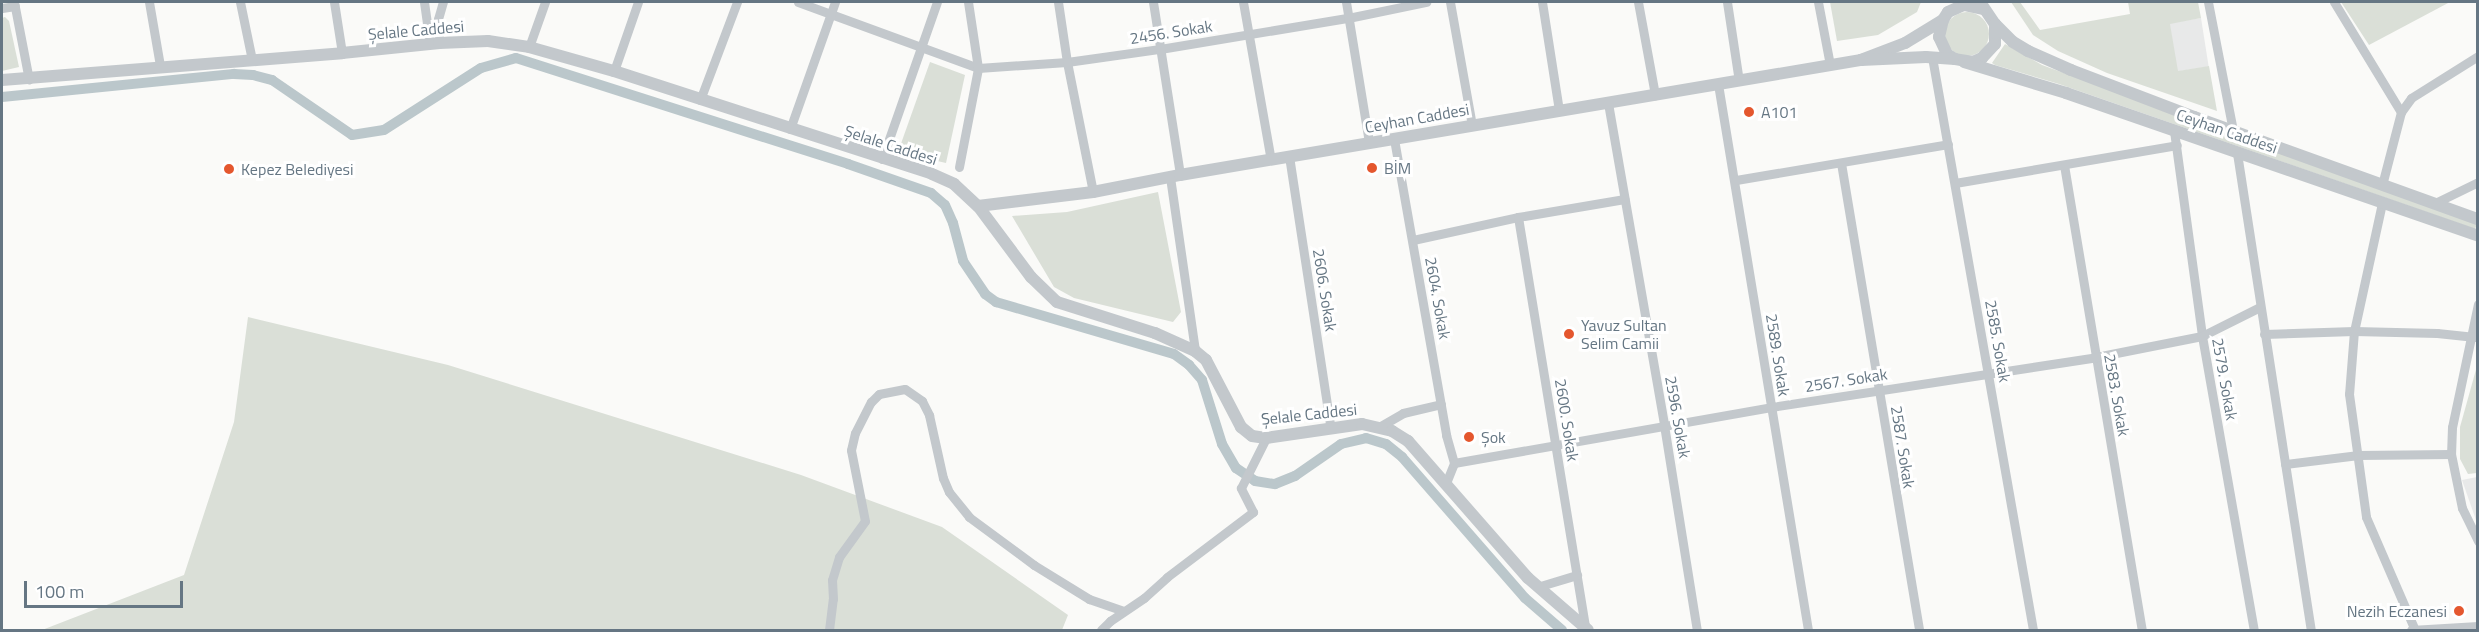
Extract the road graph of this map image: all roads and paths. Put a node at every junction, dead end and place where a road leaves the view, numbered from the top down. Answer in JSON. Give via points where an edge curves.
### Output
{"nodes":[{"id":1,"x":149,"y":2,"type":"edge"},
{"id":2,"x":240,"y":2,"type":"edge"},
{"id":3,"x":334,"y":2,"type":"edge"},
{"id":4,"x":424,"y":2,"type":"edge"},
{"id":5,"x":443,"y":2,"type":"edge"},
{"id":6,"x":545,"y":2,"type":"edge"},
{"id":7,"x":638,"y":2,"type":"edge"},
{"id":8,"x":737,"y":2,"type":"edge"},
{"id":9,"x":798,"y":2,"type":"edge"},
{"id":10,"x":835,"y":2,"type":"edge"},
{"id":11,"x":936,"y":2,"type":"edge"},
{"id":12,"x":968,"y":2,"type":"edge"},
{"id":13,"x":1058,"y":2,"type":"edge"},
{"id":14,"x":1153,"y":2,"type":"edge"},
{"id":15,"x":1243,"y":2,"type":"edge"},
{"id":16,"x":1346,"y":2,"type":"edge"},
{"id":17,"x":1426,"y":2,"type":"edge"},
{"id":18,"x":1450,"y":2,"type":"edge"},
{"id":19,"x":1542,"y":2,"type":"edge"},
{"id":20,"x":1638,"y":2,"type":"edge"},
{"id":21,"x":1727,"y":2,"type":"edge"},
{"id":22,"x":1818,"y":2,"type":"edge"},
{"id":23,"x":2208,"y":2,"type":"edge"},
{"id":24,"x":2334,"y":2,"type":"edge"},
{"id":25,"x":14,"y":4,"type":"edge"},
{"id":26,"x":1982,"y":5,"type":"edge"},
{"id":27,"x":2,"y":8,"type":"edge"},
{"id":28,"x":1947,"y":11,"type":"edge"},
{"id":29,"x":831,"y":14,"type":"junction"},
{"id":30,"x":1348,"y":18,"type":"junction"},
{"id":31,"x":1995,"y":24,"type":"junction"},
{"id":32,"x":1248,"y":35,"type":"junction"},
{"id":33,"x":434,"y":43,"type":"junction"},
{"id":34,"x":922,"y":46,"type":"junction"},
{"id":35,"x":529,"y":47,"type":"junction"},
{"id":36,"x":1160,"y":49,"type":"junction"},
{"id":37,"x":342,"y":53,"type":"junction"},
{"id":38,"x":2478,"y":56,"type":"edge"},
{"id":39,"x":1932,"y":57,"type":"junction"},
{"id":40,"x":252,"y":60,"type":"junction"},
{"id":41,"x":1861,"y":60,"type":"junction"},
{"id":42,"x":1959,"y":61,"type":"junction"},
{"id":43,"x":1067,"y":62,"type":"junction"},
{"id":44,"x":1830,"y":65,"type":"junction"},
{"id":45,"x":160,"y":66,"type":"junction"},
{"id":46,"x":978,"y":68,"type":"junction"},
{"id":47,"x":614,"y":71,"type":"junction"},
{"id":48,"x":2,"y":80,"type":"edge"},
{"id":49,"x":29,"y":80,"type":"junction"},
{"id":50,"x":1739,"y":81,"type":"junction"},
{"id":51,"x":1718,"y":84,"type":"junction"},
{"id":52,"x":1655,"y":95,"type":"junction"},
{"id":53,"x":700,"y":100,"type":"junction"},
{"id":54,"x":1608,"y":103,"type":"junction"},
{"id":55,"x":1558,"y":111,"type":"junction"},
{"id":56,"x":2401,"y":112,"type":"junction"},
{"id":57,"x":1472,"y":125,"type":"junction"},
{"id":58,"x":790,"y":129,"type":"junction"},
{"id":59,"x":2174,"y":131,"type":"junction"},
{"id":60,"x":2233,"y":131,"type":"junction"},
{"id":61,"x":1394,"y":139,"type":"junction"},
{"id":62,"x":1369,"y":143,"type":"junction"},
{"id":63,"x":1948,"y":144,"type":"junction"},
{"id":64,"x":2177,"y":145,"type":"junction"},
{"id":65,"x":2237,"y":153,"type":"junction"},
{"id":66,"x":1288,"y":156,"type":"junction"},
{"id":67,"x":882,"y":159,"type":"junction"},
{"id":68,"x":1271,"y":160,"type":"junction"},
{"id":69,"x":1841,"y":163,"type":"junction"},
{"id":70,"x":2064,"y":165,"type":"junction"},
{"id":71,"x":959,"y":167,"type":"dead end"},
{"id":72,"x":1175,"y":176,"type":"junction"},
{"id":73,"x":1736,"y":180,"type":"junction"},
{"id":74,"x":2478,"y":182,"type":"edge"},
{"id":75,"x":1955,"y":183,"type":"junction"},
{"id":76,"x":2382,"y":185,"type":"junction"},
{"id":77,"x":1093,"y":192,"type":"junction"},
{"id":78,"x":1624,"y":199,"type":"junction"},
{"id":79,"x":2382,"y":203,"type":"junction"},
{"id":80,"x":2435,"y":203,"type":"junction"},
{"id":81,"x":978,"y":206,"type":"junction"},
{"id":82,"x":1518,"y":217,"type":"junction"},
{"id":83,"x":2478,"y":219,"type":"edge"},
{"id":84,"x":2478,"y":236,"type":"edge"},
{"id":85,"x":1413,"y":240,"type":"junction"},
{"id":86,"x":2478,"y":304,"type":"edge"},
{"id":87,"x":2260,"y":307,"type":"junction"},
{"id":88,"x":2354,"y":331,"type":"junction"},
{"id":89,"x":2264,"y":334,"type":"junction"},
{"id":90,"x":2202,"y":336,"type":"junction"},
{"id":91,"x":2475,"y":337,"type":"edge"},
{"id":92,"x":1195,"y":351,"type":"junction"},
{"id":93,"x":2096,"y":357,"type":"junction"},
{"id":94,"x":1988,"y":374,"type":"junction"},
{"id":95,"x":1879,"y":390,"type":"junction"},
{"id":96,"x":1441,"y":404,"type":"junction"},
{"id":97,"x":1771,"y":407,"type":"junction"},
{"id":98,"x":1664,"y":425,"type":"junction"},
{"id":99,"x":1379,"y":427,"type":"junction"},
{"id":100,"x":1331,"y":429,"type":"junction"},
{"id":101,"x":1266,"y":438,"type":"junction"},
{"id":102,"x":1556,"y":446,"type":"junction"},
{"id":103,"x":2451,"y":454,"type":"junction"},
{"id":104,"x":2358,"y":455,"type":"junction"},
{"id":105,"x":1454,"y":463,"type":"junction"},
{"id":106,"x":2285,"y":464,"type":"junction"},
{"id":107,"x":1446,"y":483,"type":"junction"},
{"id":108,"x":2478,"y":541,"type":"edge"},
{"id":109,"x":1577,"y":575,"type":"junction"},
{"id":110,"x":1538,"y":587,"type":"junction"},
{"id":111,"x":1123,"y":611,"type":"junction"},
{"id":112,"x":2478,"y":626,"type":"edge"},
{"id":113,"x":1587,"y":629,"type":"edge"},
{"id":114,"x":829,"y":630,"type":"edge"},
{"id":115,"x":1101,"y":630,"type":"edge"},
{"id":116,"x":1697,"y":630,"type":"edge"},
{"id":117,"x":1808,"y":630,"type":"edge"},
{"id":118,"x":1919,"y":630,"type":"edge"},
{"id":119,"x":2033,"y":630,"type":"edge"},
{"id":120,"x":2142,"y":630,"type":"edge"},
{"id":121,"x":2254,"y":630,"type":"edge"},
{"id":122,"x":2311,"y":630,"type":"edge"},
{"id":123,"x":2409,"y":630,"type":"edge"},
{"id":124,"x":2415,"y":630,"type":"edge"}],
"edges":[{"from":1,"to":45,"type":"street"},
{"from":2,"to":40,"type":"street"},
{"from":3,"to":37,"type":"street"},
{"from":4,"to":33,"type":"street"},
{"from":5,"to":33,"type":"street"},
{"from":6,"to":35,"type":"street"},
{"from":7,"to":47,"type":"street"},
{"from":8,"to":53,"type":"street"},
{"from":9,"to":29,"type":"street","name":"2456. Sokak"},
{"from":10,"to":29,"type":"street"},
{"from":11,"to":34,"type":"street"},
{"from":12,"to":46,"type":"street"},
{"from":13,"to":43,"type":"street"},
{"from":14,"to":36,"type":"street"},
{"from":15,"to":32,"type":"street"},
{"from":16,"to":30,"type":"street"},
{"from":17,"to":30,"type":"street","name":"2456. Sokak"},
{"from":18,"to":57,"type":"street"},
{"from":19,"to":55,"type":"street"},
{"from":20,"to":52,"type":"street"},
{"from":21,"to":50,"type":"street"},
{"from":22,"to":44,"type":"street"},
{"from":23,"to":60,"type":"street"},
{"from":24,"to":56,"type":"street"},
{"from":25,"to":27,"type":"street"},
{"from":25,"to":49,"type":"street"},
{"from":26,"to":28,"type":"street","via":[[1964,4]]},
{"from":26,"to":31,"type":"street"},
{"from":28,"to":41,"type":"street","name":"Ceyhan Caddesi","via":[[1905,43]]},
{"from":28,"to":42,"type":"street","via":[[1939,38],[1947,54]]},
{"from":29,"to":34,"type":"street","name":"2456. Sokak"},
{"from":29,"to":58,"type":"street"},
{"from":30,"to":32,"type":"street","name":"2456. Sokak"},
{"from":30,"to":62,"type":"street"},
{"from":31,"to":42,"type":"street","via":[[1997,34],[1990,52],[1982,58]]},
{"from":31,"to":60,"type":"street","name":"Ceyhan Caddesi","via":[[2013,42],[2040,58]]},
{"from":32,"to":36,"type":"street","name":"2456. Sokak"},
{"from":32,"to":68,"type":"street"},
{"from":33,"to":35,"type":"street","name":"Şelale Caddesi","via":[[489,41]]},
{"from":33,"to":37,"type":"street","name":"Şelale Caddesi"},
{"from":34,"to":46,"type":"street","name":"2456. Sokak"},
{"from":34,"to":67,"type":"street"},
{"from":35,"to":47,"type":"street","name":"Şelale Caddesi"},
{"from":36,"to":43,"type":"street","name":"2456. Sokak"},
{"from":36,"to":72,"type":"street"},
{"from":37,"to":40,"type":"street","name":"Şelale Caddesi"},
{"from":38,"to":56,"type":"street","via":[[2411,98]]},
{"from":39,"to":41,"type":"street","name":"Ceyhan Caddesi"},
{"from":39,"to":42,"type":"street","name":"Ceyhan Caddesi"},
{"from":39,"to":63,"type":"street","name":"2585. Sokak"},
{"from":40,"to":45,"type":"street","name":"Şelale Caddesi"},
{"from":41,"to":44,"type":"street","name":"Ceyhan Caddesi"},
{"from":42,"to":59,"type":"street","name":"Ceyhan Caddesi","via":[[2034,82]]},
{"from":43,"to":46,"type":"street","name":"2456. Sokak"},
{"from":43,"to":77,"type":"street"},
{"from":44,"to":50,"type":"street","name":"Ceyhan Caddesi"},
{"from":45,"to":49,"type":"street","name":"Şelale Caddesi"},
{"from":46,"to":71,"type":"street"},
{"from":47,"to":53,"type":"street","name":"Şelale Caddesi"},
{"from":48,"to":49,"type":"street","name":"Şelale Caddesi"},
{"from":50,"to":51,"type":"street","name":"Ceyhan Caddesi"},
{"from":51,"to":52,"type":"street","name":"Ceyhan Caddesi"},
{"from":51,"to":73,"type":"street","name":"2589. Sokak"},
{"from":52,"to":54,"type":"street","name":"Ceyhan Caddesi"},
{"from":53,"to":58,"type":"street","name":"Şelale Caddesi"},
{"from":54,"to":55,"type":"street","name":"Ceyhan Caddesi"},
{"from":54,"to":78,"type":"street","name":"2596. Sokak"},
{"from":55,"to":57,"type":"street","name":"Ceyhan Caddesi"},
{"from":56,"to":76,"type":"street"},
{"from":57,"to":61,"type":"street","name":"Ceyhan Caddesi"},
{"from":58,"to":67,"type":"street","name":"Şelale Caddesi"},
{"from":59,"to":64,"type":"street","name":"2579. Sokak"},
{"from":59,"to":65,"type":"street","name":"Ceyhan Caddesi"},
{"from":60,"to":76,"type":"street","name":"Ceyhan Caddesi"},
{"from":61,"to":62,"type":"street","name":"Ceyhan Caddesi"},
{"from":61,"to":85,"type":"street","name":"2604. Sokak"},
{"from":62,"to":66,"type":"street","name":"Ceyhan Caddesi"},
{"from":63,"to":69,"type":"street"},
{"from":63,"to":75,"type":"street","name":"2585. Sokak"},
{"from":64,"to":70,"type":"street"},
{"from":64,"to":90,"type":"street","name":"2579. Sokak"},
{"from":65,"to":79,"type":"street","name":"Ceyhan Caddesi"},
{"from":65,"to":87,"type":"street"},
{"from":66,"to":68,"type":"street","name":"Ceyhan Caddesi"},
{"from":66,"to":100,"type":"street","name":"2606. Sokak"},
{"from":67,"to":81,"type":"street","name":"Şelale Caddesi","via":[[954,184]]},
{"from":68,"to":72,"type":"street","name":"Ceyhan Caddesi"},
{"from":69,"to":73,"type":"street"},
{"from":69,"to":95,"type":"street","name":"2587. Sokak"},
{"from":70,"to":75,"type":"street"},
{"from":70,"to":93,"type":"street","name":"2583. Sokak"},
{"from":72,"to":77,"type":"street","name":"Ceyhan Caddesi"},
{"from":72,"to":92,"type":"street"},
{"from":73,"to":97,"type":"street","name":"2589. Sokak"},
{"from":74,"to":80,"type":"street"},
{"from":75,"to":94,"type":"street","name":"2585. Sokak"},
{"from":76,"to":80,"type":"street","name":"Ceyhan Caddesi"},
{"from":77,"to":81,"type":"street","name":"Ceyhan Caddesi"},
{"from":78,"to":82,"type":"street"},
{"from":78,"to":98,"type":"street","name":"2596. Sokak"},
{"from":79,"to":84,"type":"street","name":"Ceyhan Caddesi"},
{"from":79,"to":88,"type":"street"},
{"from":80,"to":83,"type":"street","name":"Ceyhan Caddesi"},
{"from":81,"to":92,"type":"street","name":"Şelale Caddesi","via":[[1031,277],[1057,302],[1155,333]]},
{"from":82,"to":85,"type":"street"},
{"from":82,"to":102,"type":"street","name":"2600. Sokak"},
{"from":85,"to":96,"type":"street","name":"2604. Sokak"},
{"from":86,"to":91,"type":"street"},
{"from":87,"to":89,"type":"street"},
{"from":87,"to":90,"type":"street","name":"2567. Sokak"},
{"from":88,"to":89,"type":"street"},
{"from":88,"to":91,"type":"street"},
{"from":88,"to":104,"type":"street","via":[[2349,394]]},
{"from":89,"to":106,"type":"street"},
{"from":90,"to":93,"type":"street","name":"2567. Sokak"},
{"from":90,"to":121,"type":"street","name":"2579. Sokak"},
{"from":91,"to":103,"type":"street","via":[[2454,416]]},
{"from":92,"to":101,"type":"street","name":"Şelale Caddesi","via":[[1206,360],[1241,427],[1252,436]]},
{"from":93,"to":94,"type":"street","name":"2567. Sokak"},
{"from":93,"to":120,"type":"street","name":"2583. Sokak"},
{"from":94,"to":95,"type":"street","name":"2567. Sokak"},
{"from":94,"to":119,"type":"street","name":"2585. Sokak"},
{"from":95,"to":97,"type":"street","name":"2567. Sokak"},
{"from":95,"to":118,"type":"street","name":"2587. Sokak"},
{"from":96,"to":99,"type":"street","via":[[1403,413]]},
{"from":96,"to":105,"type":"street","name":"2604. Sokak"},
{"from":97,"to":98,"type":"street","name":"2567. Sokak"},
{"from":97,"to":117,"type":"street","name":"2589. Sokak"},
{"from":98,"to":102,"type":"street","name":"2567. Sokak"},
{"from":98,"to":116,"type":"street","name":"2596. Sokak"},
{"from":99,"to":100,"type":"street","name":"Şelale Caddesi","via":[[1362,424]]},
{"from":99,"to":107,"type":"street","name":"Şelale Caddesi","via":[[1408,441]]},
{"from":100,"to":101,"type":"street","name":"Şelale Caddesi"},
{"from":101,"to":111,"type":"street","via":[[1241,488],[1253,512]]},
{"from":102,"to":105,"type":"street","name":"2567. Sokak"},
{"from":102,"to":109,"type":"street","name":"2600. Sokak"},
{"from":103,"to":104,"type":"street"},
{"from":103,"to":108,"type":"street","via":[[2462,508]]},
{"from":104,"to":106,"type":"street"},
{"from":104,"to":124,"type":"street","via":[[2366,517]]},
{"from":105,"to":107,"type":"street"},
{"from":106,"to":122,"type":"street"},
{"from":107,"to":110,"type":"street","name":"Şelale Caddesi"},
{"from":109,"to":110,"type":"street"},
{"from":109,"to":113,"type":"street","name":"2600. Sokak"},
{"from":110,"to":113,"type":"street","name":"Şelale Caddesi"},
{"from":111,"to":114,"type":"street","via":[[1089,599],[1034,566],[969,517],[943,478],[930,415],[922,401],[904,389],[879,394],[855,433],[851,450],[865,521],[839,557],[832,580]]},
{"from":111,"to":115,"type":"street"},
{"from":112,"to":124,"type":"street"},
{"from":123,"to":124,"type":"street"}]}
